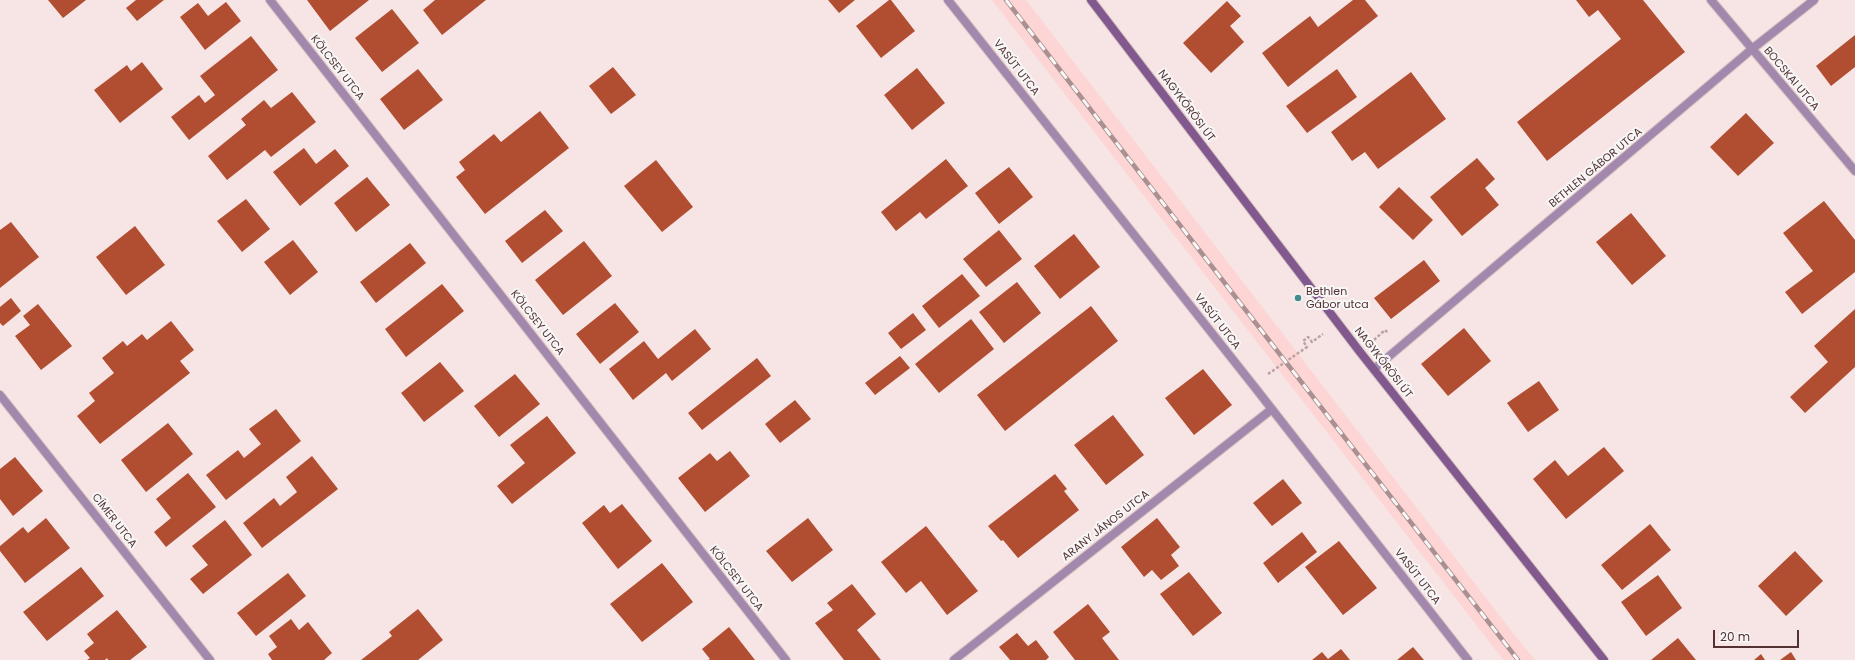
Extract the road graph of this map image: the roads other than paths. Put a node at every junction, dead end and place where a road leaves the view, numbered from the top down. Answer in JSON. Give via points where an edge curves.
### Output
{"nodes":[{"id":1,"x":270,"y":0,"type":"edge"},
{"id":2,"x":948,"y":0,"type":"edge"},
{"id":3,"x":1091,"y":0,"type":"edge"},
{"id":4,"x":1711,"y":0,"type":"edge"},
{"id":5,"x":1814,"y":0,"type":"edge"},
{"id":6,"x":1752,"y":50,"type":"junction"},
{"id":7,"x":1855,"y":171,"type":"edge"},
{"id":8,"x":1374,"y":369,"type":"junction"},
{"id":9,"x":0,"y":395,"type":"edge"},
{"id":10,"x":1272,"y":409,"type":"junction"},
{"id":11,"x":210,"y":660,"type":"edge"},
{"id":12,"x":786,"y":660,"type":"edge"},
{"id":13,"x":954,"y":660,"type":"edge"},
{"id":14,"x":1468,"y":660,"type":"edge"},
{"id":15,"x":1604,"y":660,"type":"edge"}],
"edges":[{"from":1,"to":12,"type":"street","name":"KÖLCSEY UTCA"},
{"from":2,"to":10,"type":"street","name":"VASÚT UTCA"},
{"from":3,"to":8,"type":"main road","name":"NAGYKŐRÖSI ÚT"},
{"from":4,"to":6,"type":"street","name":"BOCSKAI UTCA"},
{"from":5,"to":6,"type":"street","name":"BETHLEN GÁBOR UTCA"},
{"from":6,"to":7,"type":"street","name":"BOCSKAI UTCA"},
{"from":6,"to":8,"type":"street","name":"BETHLEN GÁBOR UTCA"},
{"from":8,"to":15,"type":"main road","name":"NAGYKŐRÖSI ÚT"},
{"from":9,"to":11,"type":"street","name":"CÍMER UTCA"},
{"from":10,"to":13,"type":"street","name":"ARANY JÁNOS UTCA"},
{"from":10,"to":14,"type":"street","name":"VASÚT UTCA"}]}
